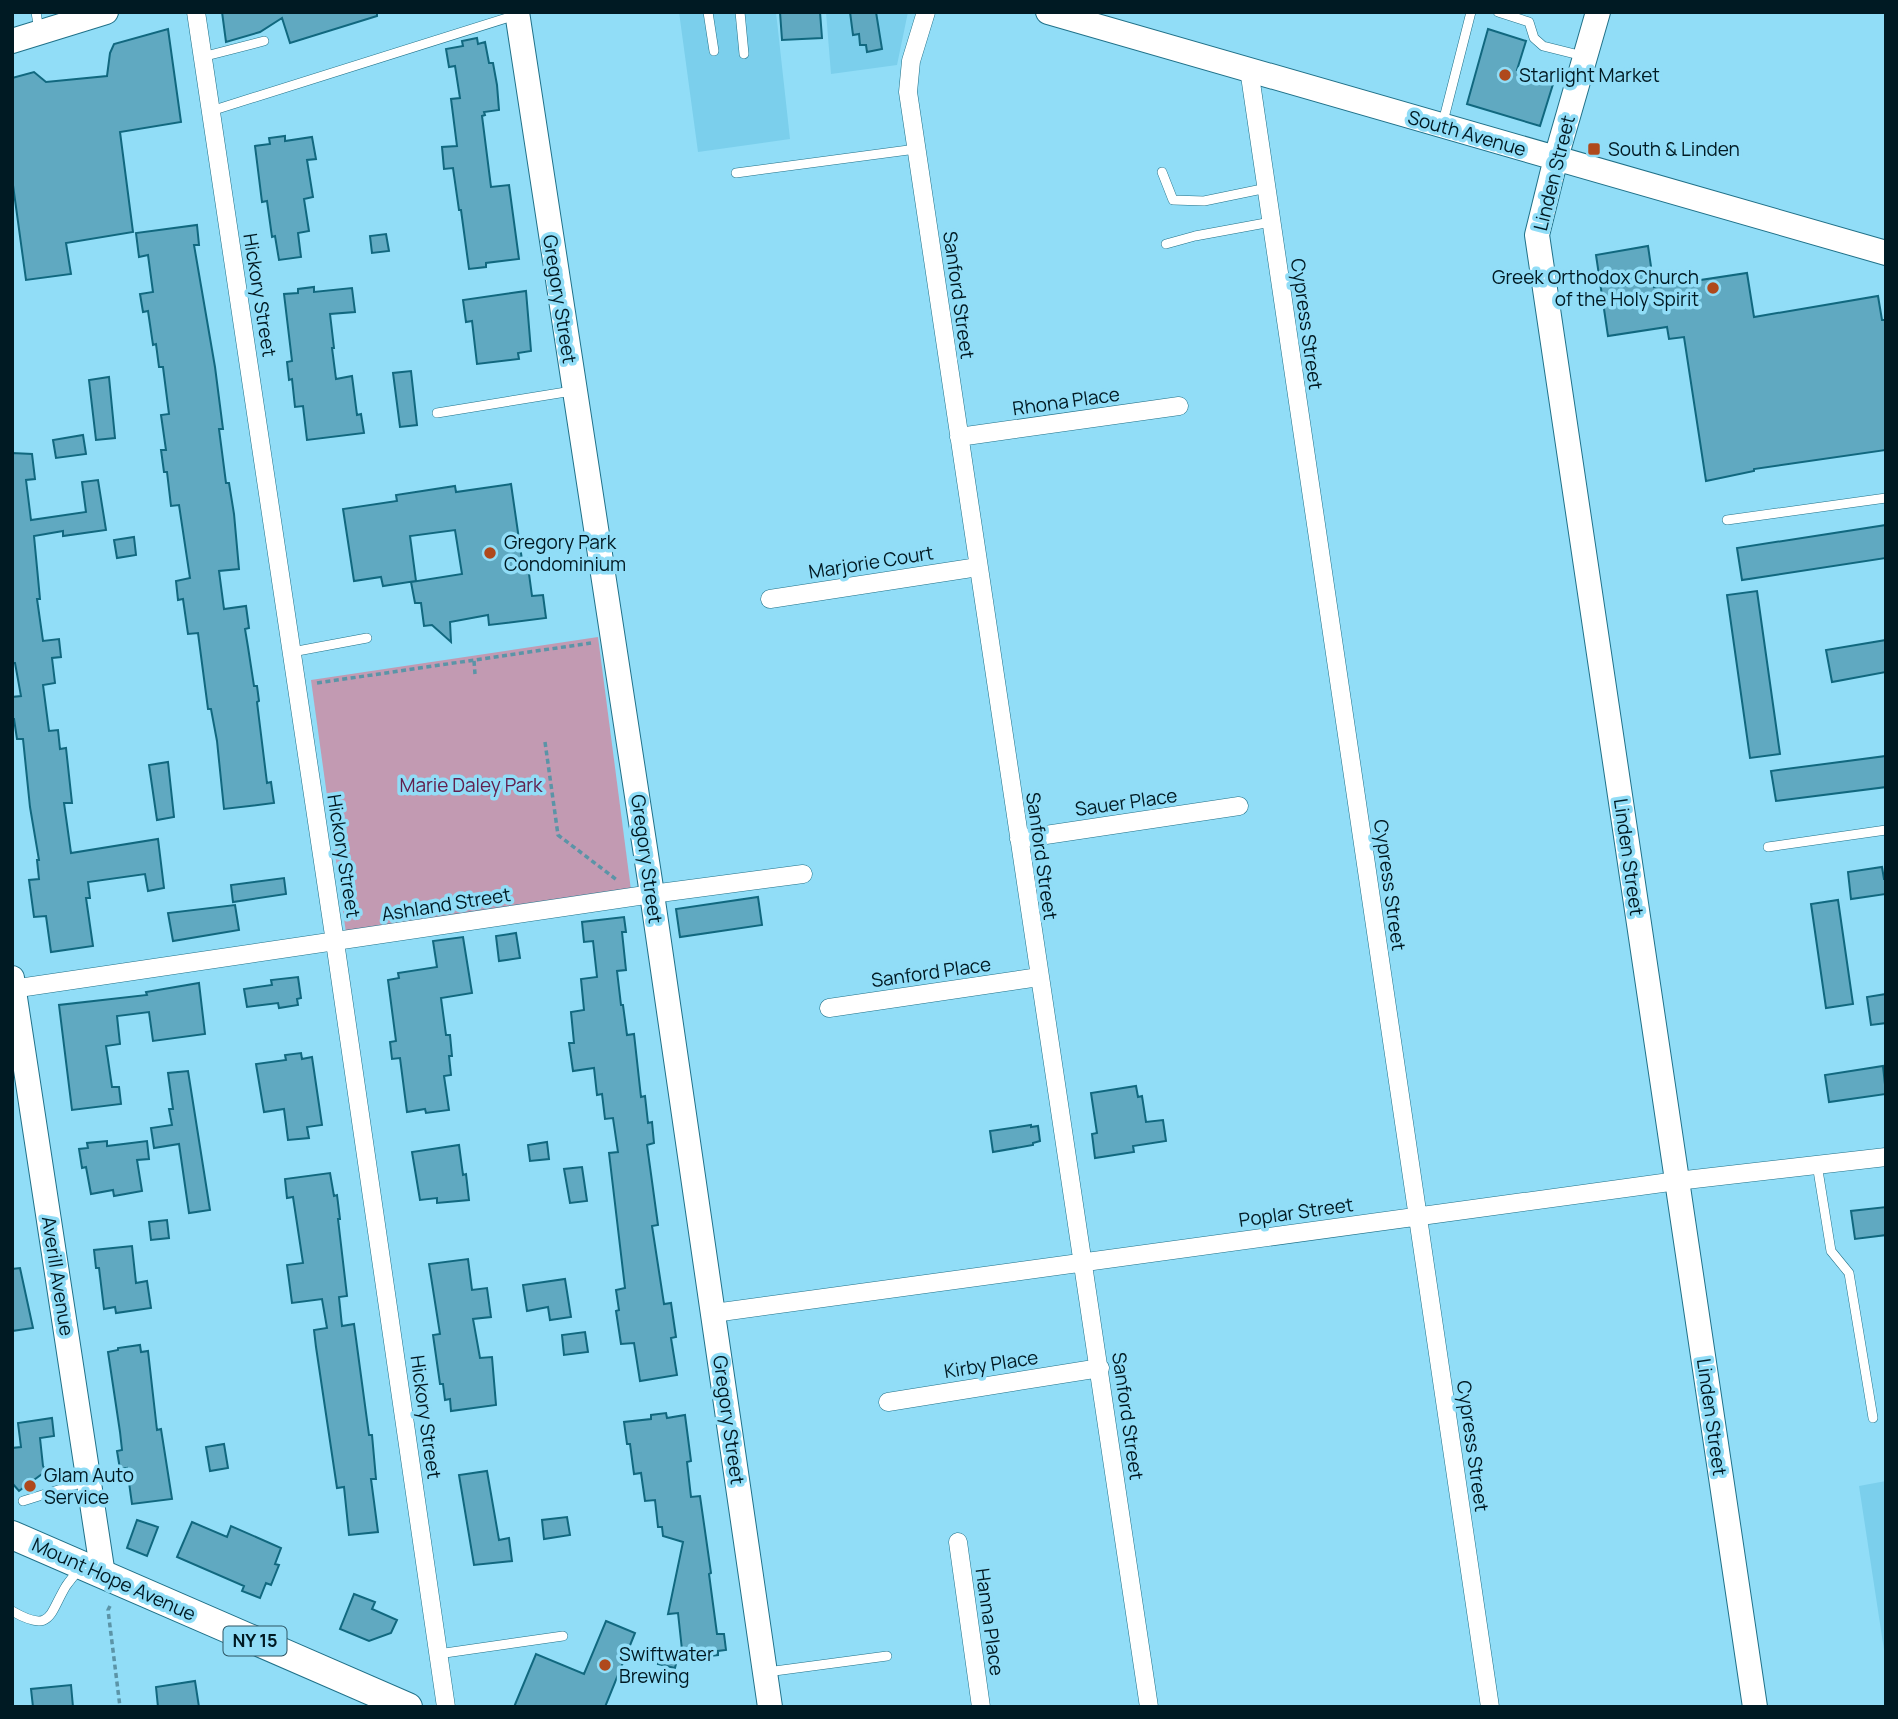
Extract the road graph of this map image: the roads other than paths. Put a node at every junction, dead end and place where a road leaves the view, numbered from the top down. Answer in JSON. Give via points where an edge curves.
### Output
{"nodes":[{"id":1,"x":196,"y":12,"type":"edge"},
{"id":2,"x":708,"y":12,"type":"edge"},
{"id":3,"x":740,"y":12,"type":"edge"},
{"id":4,"x":926,"y":12,"type":"edge"},
{"id":5,"x":1048,"y":12,"type":"edge"},
{"id":6,"x":1471,"y":12,"type":"edge"},
{"id":7,"x":1497,"y":12,"type":"edge"},
{"id":8,"x":1598,"y":12,"type":"edge"},
{"id":9,"x":517,"y":13,"type":"edge"},
{"id":10,"x":97,"y":14,"type":"edge"},
{"id":11,"x":38,"y":23,"type":"edge"},
{"id":12,"x":12,"y":41,"type":"edge"},
{"id":13,"x":264,"y":41,"type":"dead end"},
{"id":14,"x":715,"y":51,"type":"dead end"},
{"id":15,"x":744,"y":54,"type":"dead end"},
{"id":16,"x":202,"y":57,"type":"junction"},
{"id":17,"x":1584,"y":57,"type":"junction"},
{"id":18,"x":1249,"y":69,"type":"junction"},
{"id":19,"x":211,"y":111,"type":"junction"},
{"id":20,"x":1442,"y":126,"type":"junction"},
{"id":21,"x":916,"y":149,"type":"junction"},
{"id":22,"x":1556,"y":158,"type":"junction"},
{"id":23,"x":1162,"y":172,"type":"dead end"},
{"id":24,"x":736,"y":173,"type":"dead end"},
{"id":25,"x":1266,"y":188,"type":"junction"},
{"id":26,"x":1271,"y":222,"type":"junction"},
{"id":27,"x":1166,"y":244,"type":"dead end"},
{"id":28,"x":1886,"y":253,"type":"edge"},
{"id":29,"x":574,"y":391,"type":"junction"},
{"id":30,"x":1179,"y":406,"type":"dead end"},
{"id":31,"x":437,"y":413,"type":"dead end"},
{"id":32,"x":959,"y":437,"type":"junction"},
{"id":33,"x":1886,"y":498,"type":"edge"},
{"id":34,"x":1727,"y":520,"type":"dead end"},
{"id":35,"x":978,"y":567,"type":"junction"},
{"id":36,"x":770,"y":600,"type":"dead end"},
{"id":37,"x":367,"y":638,"type":"dead end"},
{"id":38,"x":292,"y":652,"type":"junction"},
{"id":39,"x":1239,"y":807,"type":"dead end"},
{"id":40,"x":1886,"y":830,"type":"edge"},
{"id":41,"x":1019,"y":839,"type":"junction"},
{"id":42,"x":1768,"y":847,"type":"dead end"},
{"id":43,"x":803,"y":874,"type":"dead end"},
{"id":44,"x":652,"y":894,"type":"junction"},
{"id":45,"x":335,"y":942,"type":"junction"},
{"id":46,"x":1039,"y":977,"type":"junction"},
{"id":47,"x":13,"y":985,"type":"edge"},
{"id":48,"x":829,"y":1008,"type":"dead end"},
{"id":49,"x":1886,"y":1157,"type":"edge"},
{"id":50,"x":1817,"y":1164,"type":"junction"},
{"id":51,"x":1677,"y":1181,"type":"junction"},
{"id":52,"x":1418,"y":1215,"type":"junction"},
{"id":53,"x":1083,"y":1263,"type":"junction"},
{"id":54,"x":714,"y":1313,"type":"junction"},
{"id":55,"x":1100,"y":1368,"type":"junction"},
{"id":56,"x":888,"y":1402,"type":"dead end"},
{"id":57,"x":1873,"y":1418,"type":"dead end"},
{"id":58,"x":89,"y":1481,"type":"junction"},
{"id":59,"x":23,"y":1501,"type":"dead end"},
{"id":60,"x":12,"y":1535,"type":"edge"},
{"id":61,"x":958,"y":1542,"type":"dead end"},
{"id":62,"x":92,"y":1570,"type":"junction"},
{"id":63,"x":12,"y":1611,"type":"edge"},
{"id":64,"x":563,"y":1636,"type":"dead end"},
{"id":65,"x":438,"y":1654,"type":"junction"},
{"id":66,"x":887,"y":1656,"type":"dead end"},
{"id":67,"x":765,"y":1672,"type":"junction"},
{"id":68,"x":408,"y":1707,"type":"edge"},
{"id":69,"x":446,"y":1707,"type":"edge"},
{"id":70,"x":770,"y":1707,"type":"edge"},
{"id":71,"x":981,"y":1707,"type":"edge"},
{"id":72,"x":1149,"y":1707,"type":"edge"},
{"id":73,"x":1490,"y":1707,"type":"edge"},
{"id":74,"x":1755,"y":1707,"type":"edge"}],
"edges":[{"from":1,"to":16,"type":"street","name":"Hickory Street"},
{"from":2,"to":14,"type":"lane"},
{"from":3,"to":15,"type":"lane"},
{"from":4,"to":21,"type":"street","name":"Sanford Street","via":[[909,77]]},
{"from":5,"to":18,"type":"street","name":"South Avenue"},
{"from":6,"to":20,"type":"lane"},
{"from":7,"to":17,"type":"lane","via":[[1529,22],[1534,38],[1543,46]]},
{"from":8,"to":17,"type":"street","name":"Linden Street"},
{"from":9,"to":19,"type":"lane"},
{"from":9,"to":29,"type":"street","name":"Gregory Street"},
{"from":10,"to":11,"type":"street"},
{"from":11,"to":12,"type":"street"},
{"from":13,"to":16,"type":"lane"},
{"from":16,"to":19,"type":"street","name":"Hickory Street"},
{"from":17,"to":22,"type":"street","name":"Linden Street"},
{"from":18,"to":20,"type":"street","name":"South Avenue"},
{"from":18,"to":25,"type":"street","name":"Cypress Street"},
{"from":19,"to":38,"type":"street","name":"Hickory Street"},
{"from":20,"to":22,"type":"street","name":"South Avenue"},
{"from":21,"to":24,"type":"lane"},
{"from":21,"to":32,"type":"street","name":"Sanford Street"},
{"from":22,"to":28,"type":"street","name":"South Avenue"},
{"from":22,"to":51,"type":"street","name":"Linden Street","via":[[1537,234]]},
{"from":23,"to":25,"type":"lane","via":[[1173,200],[1204,201]]},
{"from":25,"to":26,"type":"street","name":"Cypress Street"},
{"from":26,"to":27,"type":"lane"},
{"from":26,"to":52,"type":"street","name":"Cypress Street"},
{"from":29,"to":31,"type":"lane"},
{"from":29,"to":44,"type":"street","name":"Gregory Street"},
{"from":30,"to":32,"type":"street","name":"Rhona Place"},
{"from":32,"to":35,"type":"street","name":"Sanford Street"},
{"from":33,"to":34,"type":"lane"},
{"from":35,"to":36,"type":"street","name":"Marjorie Court"},
{"from":35,"to":41,"type":"street","name":"Sanford Street"},
{"from":37,"to":38,"type":"lane"},
{"from":38,"to":45,"type":"street","name":"Hickory Street"},
{"from":39,"to":41,"type":"street","name":"Sauer Place"},
{"from":40,"to":42,"type":"lane"},
{"from":41,"to":46,"type":"street","name":"Sanford Street"},
{"from":43,"to":44,"type":"street","name":"Ashland Street"},
{"from":44,"to":45,"type":"street","name":"Ashland Street"},
{"from":44,"to":54,"type":"street","name":"Gregory Street"},
{"from":45,"to":47,"type":"street","name":"Ashland Street"},
{"from":45,"to":65,"type":"street","name":"Hickory Street"},
{"from":46,"to":48,"type":"street","name":"Sanford Place"},
{"from":46,"to":53,"type":"street","name":"Sanford Street"},
{"from":47,"to":58,"type":"street","name":"Averill Avenue"},
{"from":49,"to":50,"type":"street","name":"Poplar Street"},
{"from":50,"to":51,"type":"street","name":"Poplar Street"},
{"from":50,"to":57,"type":"lane","via":[[1831,1251],[1849,1273]]},
{"from":51,"to":52,"type":"street","name":"Poplar Street"},
{"from":51,"to":74,"type":"street","name":"Linden Street"},
{"from":52,"to":53,"type":"street","name":"Poplar Street"},
{"from":52,"to":73,"type":"street","name":"Cypress Street"},
{"from":53,"to":54,"type":"street","name":"Poplar Street"},
{"from":53,"to":55,"type":"street","name":"Sanford Street"},
{"from":54,"to":67,"type":"street","name":"Gregory Street"},
{"from":55,"to":56,"type":"street","name":"Kirby Place"},
{"from":55,"to":72,"type":"street","name":"Sanford Street"},
{"from":58,"to":59,"type":"lane"},
{"from":58,"to":62,"type":"street","name":"Averill Avenue"},
{"from":60,"to":62,"type":"main road","name":"Mount Hope Avenue","number":"NY 15"},
{"from":61,"to":71,"type":"street","name":"Hanna Place"},
{"from":62,"to":63,"type":"lane","via":[[66,1586],[51,1617],[28,1620]]},
{"from":62,"to":68,"type":"main road","name":"Mount Hope Avenue","number":"NY 15"},
{"from":64,"to":65,"type":"lane"},
{"from":65,"to":69,"type":"street","name":"Hickory Street"},
{"from":66,"to":67,"type":"lane"},
{"from":67,"to":70,"type":"street","name":"Gregory Street"}]}
